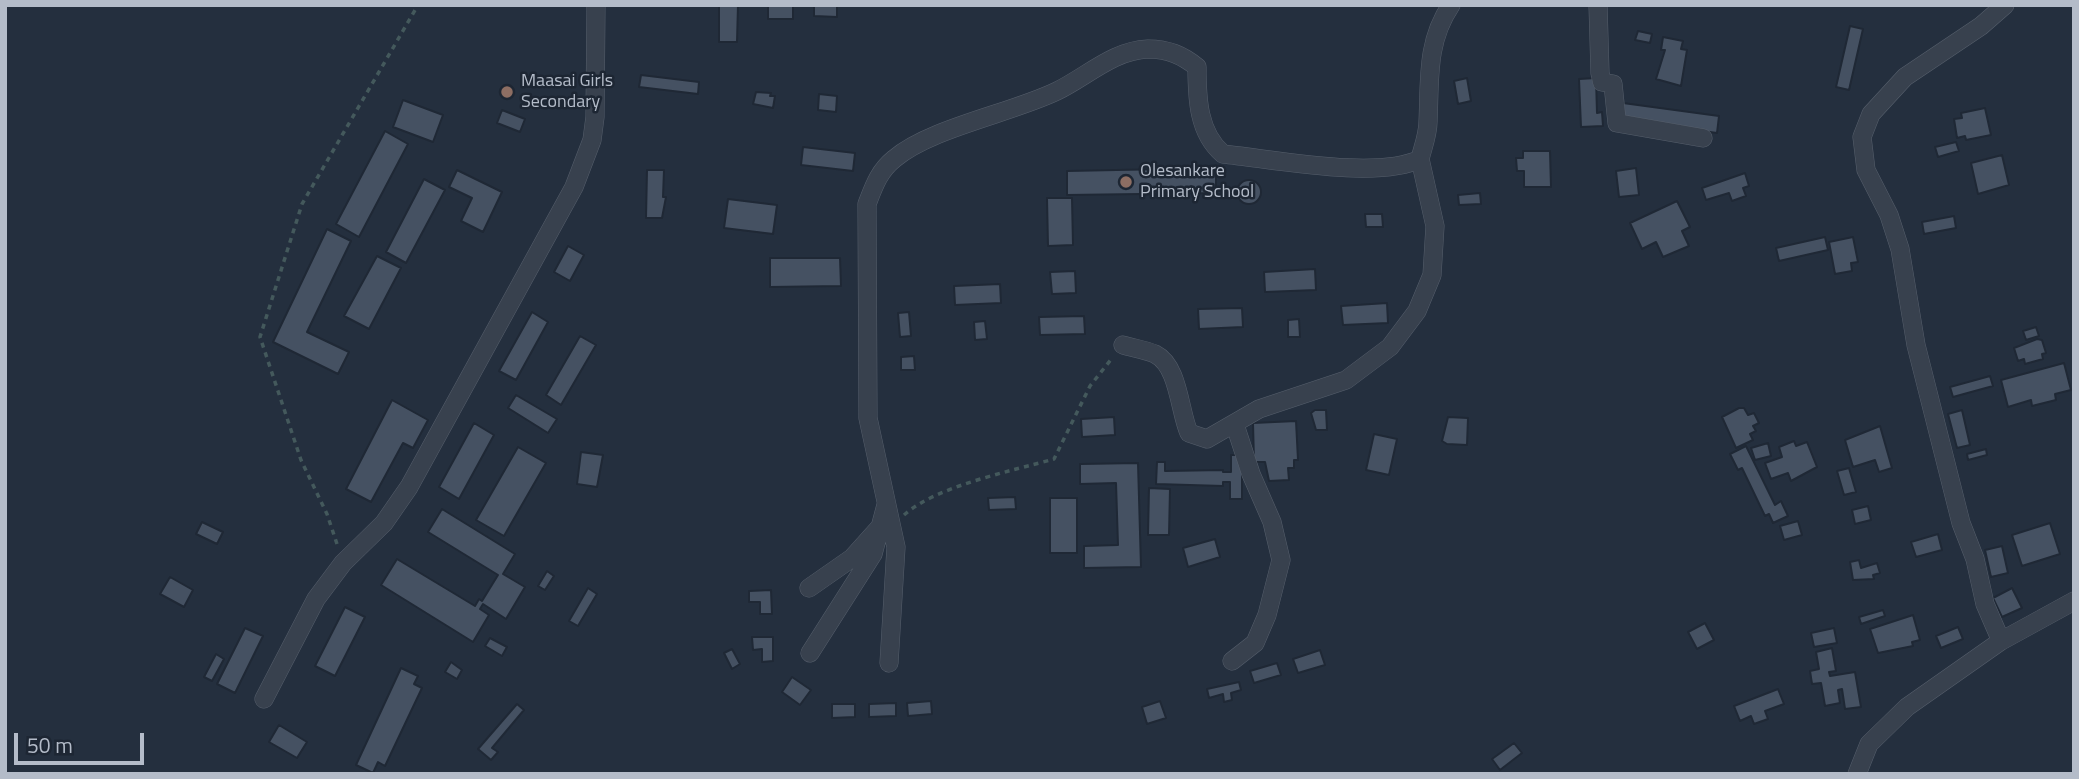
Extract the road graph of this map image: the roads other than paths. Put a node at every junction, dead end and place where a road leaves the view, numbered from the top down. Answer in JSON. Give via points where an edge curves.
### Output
{"nodes":[{"id":1,"x":596,"y":5,"type":"edge"},
{"id":2,"x":1451,"y":5,"type":"edge"},
{"id":3,"x":1598,"y":5,"type":"edge"},
{"id":4,"x":2005,"y":5,"type":"edge"},
{"id":5,"x":1703,"y":138,"type":"dead end"},
{"id":6,"x":1420,"y":159,"type":"junction"},
{"id":7,"x":1123,"y":345,"type":"road end"},
{"id":8,"x":1235,"y":425,"type":"junction"},
{"id":9,"x":886,"y":526,"type":"junction"},
{"id":10,"x":809,"y":588,"type":"dead end"},
{"id":11,"x":2074,"y":601,"type":"edge"},
{"id":12,"x":2001,"y":641,"type":"junction"},
{"id":13,"x":810,"y":653,"type":"dead end"},
{"id":14,"x":1232,"y":661,"type":"dead end"},
{"id":15,"x":889,"y":663,"type":"dead end"},
{"id":16,"x":264,"y":699,"type":"dead end"},
{"id":17,"x":1857,"y":774,"type":"edge"}],
"edges":[{"from":1,"to":16,"type":"street","via":[[595,117],[592,140],[574,187],[409,487],[384,523],[343,563],[316,599]]},
{"from":2,"to":6,"type":"street","via":[[1431,51],[1429,124]]},
{"from":3,"to":5,"type":"street","via":[[1600,73],[1602,82],[1613,84],[1618,123]]},
{"from":4,"to":12,"type":"street","via":[[1886,94],[1871,114],[1863,137],[1866,170],[1900,249],[1916,345],[1961,523]]},
{"from":6,"to":8,"type":"street","via":[[1435,226],[1432,275],[1417,312],[1390,347],[1346,380],[1259,409]]},
{"from":6,"to":9,"type":"street","via":[[1405,167],[1381,168],[1223,153],[1209,142],[1198,99],[1197,67],[1180,54],[1146,49],[1107,61],[1057,91],[896,156],[880,171],[867,204],[868,418],[887,498]]},
{"from":7,"to":8,"type":"street","via":[[1158,355],[1177,383],[1181,415],[1189,433],[1207,439]]},
{"from":8,"to":14,"type":"street","via":[[1272,522],[1281,560],[1255,643]]},
{"from":9,"to":10,"type":"street","via":[[852,558]]},
{"from":9,"to":13,"type":"street"},
{"from":9,"to":15,"type":"street","via":[[896,547]]},
{"from":11,"to":12,"type":"street"},
{"from":12,"to":17,"type":"street","via":[[1907,707],[1869,744]]}]}
